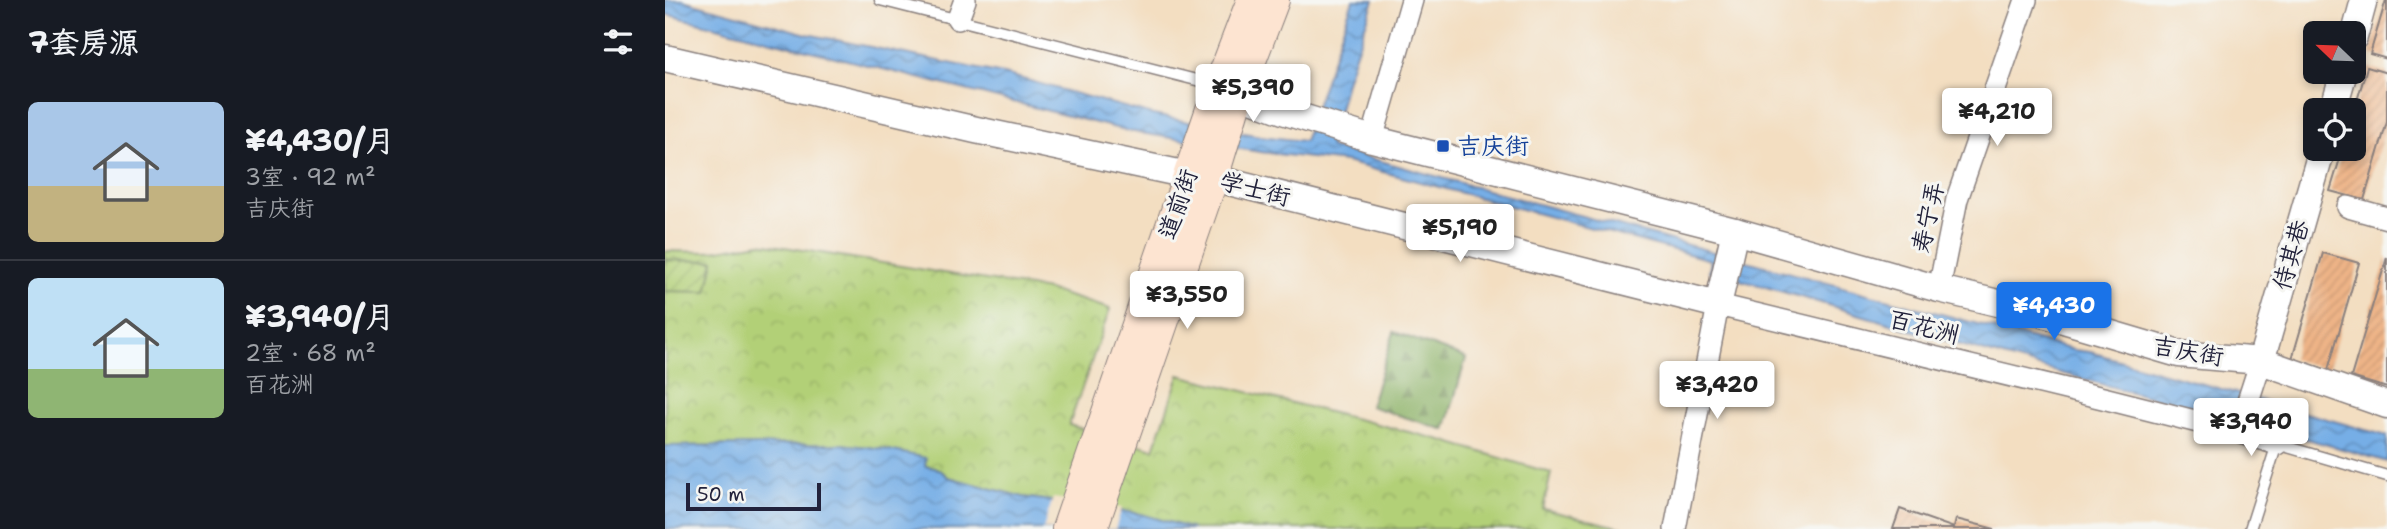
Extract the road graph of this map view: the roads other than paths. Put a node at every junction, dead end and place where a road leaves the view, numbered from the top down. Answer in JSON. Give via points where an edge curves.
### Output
{"nodes":[{"id":1,"x":880,"y":0,"type":"edge"},
{"id":2,"x":1252,"y":0,"type":"edge"},
{"id":3,"x":1274,"y":0,"type":"edge"},
{"id":4,"x":1412,"y":0,"type":"edge"},
{"id":5,"x":2026,"y":0,"type":"edge"},
{"id":6,"x":2364,"y":0,"type":"edge"},
{"id":7,"x":962,"y":9,"type":"edge"},
{"id":8,"x":2358,"y":21,"type":"edge"},
{"id":9,"x":665,"y":58,"type":"edge"},
{"id":10,"x":1229,"y":89,"type":"junction"},
{"id":11,"x":1372,"y":139,"type":"junction"},
{"id":12,"x":2319,"y":161,"type":"edge"},
{"id":13,"x":1204,"y":165,"type":"junction"},
{"id":14,"x":2348,"y":207,"type":"dead end"},
{"id":15,"x":2387,"y":218,"type":"edge"},
{"id":16,"x":1734,"y":236,"type":"junction"},
{"id":17,"x":1939,"y":289,"type":"junction"},
{"id":18,"x":1721,"y":295,"type":"junction"},
{"id":19,"x":2257,"y":372,"type":"junction"},
{"id":20,"x":2387,"y":405,"type":"edge"},
{"id":21,"x":2239,"y":430,"type":"junction"},
{"id":22,"x":2277,"y":444,"type":"junction"},
{"id":23,"x":1101,"y":464,"type":"junction"},
{"id":24,"x":2387,"y":476,"type":"edge"},
{"id":25,"x":1067,"y":529,"type":"edge"},
{"id":26,"x":1092,"y":529,"type":"edge"},
{"id":27,"x":1675,"y":529,"type":"edge"},
{"id":28,"x":2250,"y":529,"type":"edge"}],
"edges":[{"from":1,"to":7,"type":"lane"},
{"from":2,"to":10,"type":"main road","name":"道前街"},
{"from":3,"to":10,"type":"main road","name":"道前街"},
{"from":4,"to":11,"type":"street"},
{"from":5,"to":17,"type":"street","name":"寿宁弄","via":[[1957,199]]},
{"from":6,"to":8,"type":"street"},
{"from":7,"to":10,"type":"lane"},
{"from":9,"to":13,"type":"street","name":"学士街","via":[[976,130]]},
{"from":10,"to":11,"type":"street","name":"吉庆街"},
{"from":10,"to":13,"type":"main road","name":"道前街"},
{"from":11,"to":16,"type":"street","name":"吉庆街"},
{"from":12,"to":19,"type":"street","name":"侍其巷"},
{"from":13,"to":18,"type":"street","name":"学士街"},
{"from":13,"to":23,"type":"main road","name":"道前街"},
{"from":14,"to":15,"type":"street"},
{"from":16,"to":17,"type":"street","name":"吉庆街"},
{"from":16,"to":18,"type":"street"},
{"from":17,"to":19,"type":"street","name":"吉庆街"},
{"from":18,"to":21,"type":"street","name":"百花洲"},
{"from":18,"to":27,"type":"street"},
{"from":19,"to":20,"type":"street","name":"吉庆街"},
{"from":19,"to":21,"type":"street"},
{"from":21,"to":22,"type":"street","name":"百花洲"},
{"from":22,"to":24,"type":"lane"},
{"from":22,"to":28,"type":"lane"},
{"from":23,"to":25,"type":"main road","name":"道前街"},
{"from":23,"to":26,"type":"main road","name":"道前街"}]}
